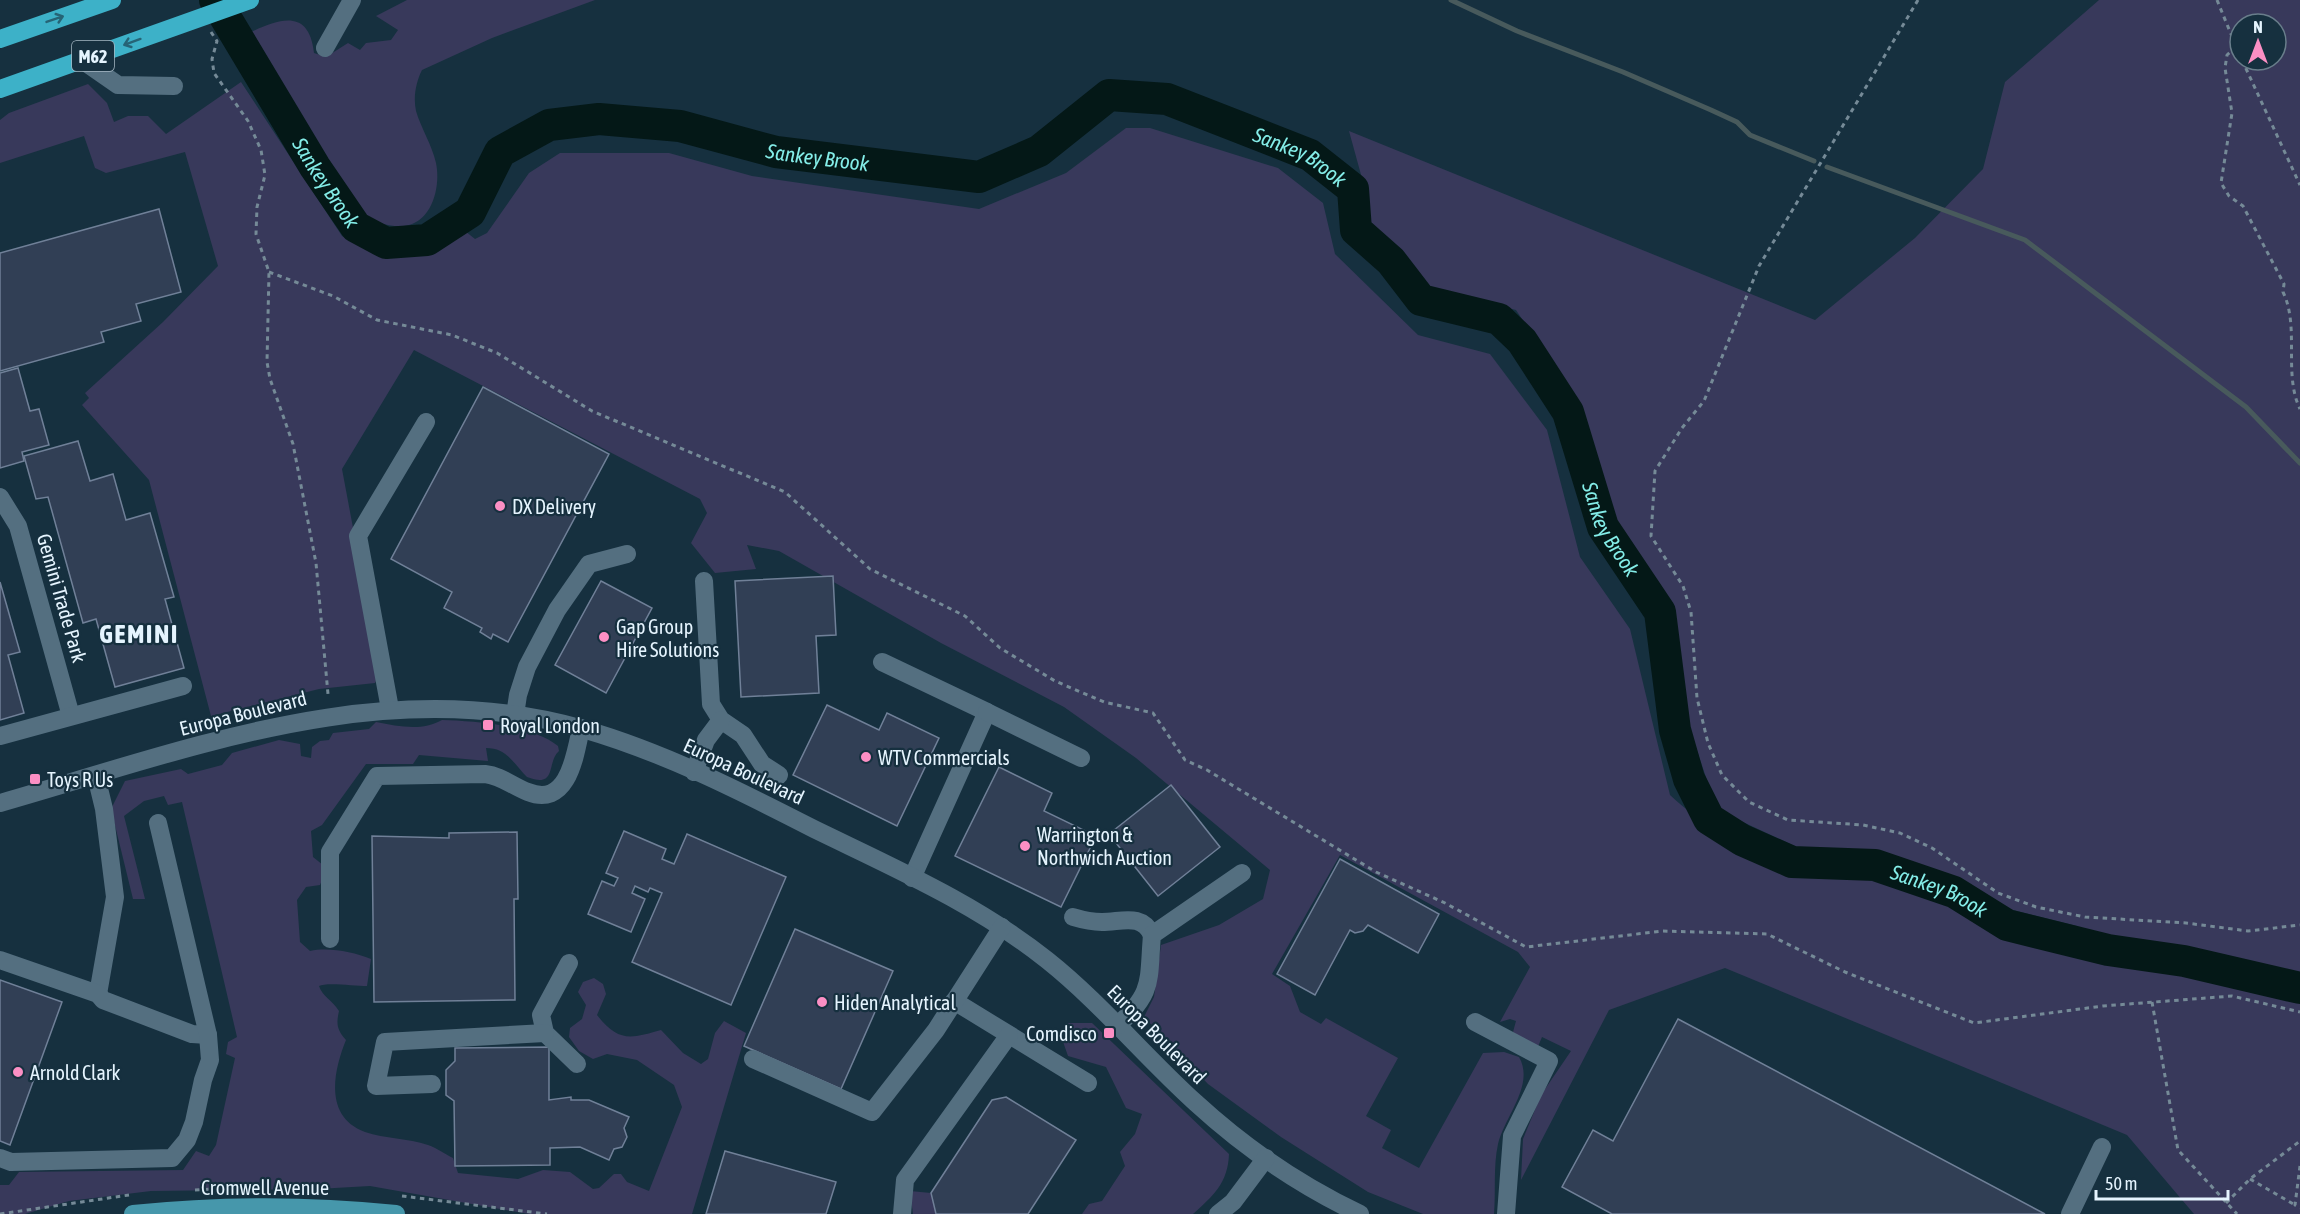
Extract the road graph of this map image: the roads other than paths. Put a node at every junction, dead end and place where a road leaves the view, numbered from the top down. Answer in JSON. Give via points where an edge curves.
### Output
{"nodes":[{"id":1,"x":112,"y":0,"type":"edge"},
{"id":2,"x":352,"y":0,"type":"edge"},
{"id":3,"x":243,"y":2,"type":"edge"},
{"id":4,"x":0,"y":39,"type":"edge"},
{"id":5,"x":325,"y":48,"type":"dead end"},
{"id":6,"x":82,"y":60,"type":"junction"},
{"id":7,"x":174,"y":86,"type":"dead end"},
{"id":8,"x":0,"y":89,"type":"edge"},
{"id":9,"x":426,"y":422,"type":"dead end"},
{"id":10,"x":0,"y":497,"type":"edge"},
{"id":11,"x":627,"y":554,"type":"dead end"},
{"id":12,"x":704,"y":581,"type":"dead end"},
{"id":13,"x":882,"y":662,"type":"dead end"},
{"id":14,"x":183,"y":686,"type":"dead end"},
{"id":15,"x":390,"y":709,"type":"junction"},
{"id":16,"x":987,"y":712,"type":"junction"},
{"id":17,"x":515,"y":714,"type":"junction"},
{"id":18,"x":71,"y":716,"type":"junction"},
{"id":19,"x":721,"y":720,"type":"junction"},
{"id":20,"x":581,"y":728,"type":"junction"},
{"id":21,"x":0,"y":736,"type":"edge"},
{"id":22,"x":1081,"y":758,"type":"dead end"},
{"id":23,"x":694,"y":771,"type":"junction"},
{"id":24,"x":779,"y":775,"type":"dead end"},
{"id":25,"x":96,"y":776,"type":"junction"},
{"id":26,"x":0,"y":803,"type":"edge"},
{"id":27,"x":158,"y":823,"type":"dead end"},
{"id":28,"x":1242,"y":873,"type":"dead end"},
{"id":29,"x":912,"y":878,"type":"junction"},
{"id":30,"x":1073,"y":917,"type":"dead end"},
{"id":31,"x":1002,"y":927,"type":"junction"},
{"id":32,"x":1152,"y":935,"type":"junction"},
{"id":33,"x":330,"y":939,"type":"dead end"},
{"id":34,"x":0,"y":960,"type":"edge"},
{"id":35,"x":569,"y":963,"type":"dead end"},
{"id":36,"x":98,"y":994,"type":"junction"},
{"id":37,"x":954,"y":1001,"type":"junction"},
{"id":38,"x":1475,"y":1022,"type":"dead end"},
{"id":39,"x":1118,"y":1025,"type":"junction"},
{"id":40,"x":545,"y":1033,"type":"junction"},
{"id":41,"x":208,"y":1035,"type":"junction"},
{"id":42,"x":1009,"y":1035,"type":"junction"},
{"id":43,"x":753,"y":1059,"type":"dead end"},
{"id":44,"x":577,"y":1064,"type":"dead end"},
{"id":45,"x":1088,"y":1083,"type":"dead end"},
{"id":46,"x":432,"y":1084,"type":"dead end"},
{"id":47,"x":2102,"y":1147,"type":"dead end"},
{"id":48,"x":0,"y":1158,"type":"edge"},
{"id":49,"x":1266,"y":1158,"type":"junction"},
{"id":50,"x":1228,"y":1211,"type":"edge"},
{"id":51,"x":133,"y":1214,"type":"edge"},
{"id":52,"x":396,"y":1214,"type":"edge"},
{"id":53,"x":902,"y":1214,"type":"edge"},
{"id":54,"x":1360,"y":1214,"type":"edge"},
{"id":55,"x":1506,"y":1214,"type":"edge"},
{"id":56,"x":2070,"y":1214,"type":"edge"}],
"edges":[{"from":4,"to":1,"type":"highway","number":"M62","one_way":true},
{"from":2,"to":5,"type":"street"},
{"from":3,"to":6,"type":"highway","number":"M62","one_way":true},
{"from":6,"to":7,"type":"street","via":[[118,85]]},
{"from":6,"to":8,"type":"highway","number":"M62"},
{"from":9,"to":15,"type":"street","via":[[358,536]]},
{"from":10,"to":18,"type":"street","name":"Gemini Trade Park","via":[[18,526]]},
{"from":11,"to":17,"type":"street","via":[[589,564],[557,610],[527,667]]},
{"from":12,"to":19,"type":"street","via":[[710,694]]},
{"from":13,"to":16,"type":"street"},
{"from":14,"to":18,"type":"street"},
{"from":15,"to":17,"type":"street","name":"Europa Boulevard","via":[[428,707]]},
{"from":15,"to":25,"type":"street","name":"Europa Boulevard","via":[[288,724]]},
{"from":16,"to":22,"type":"street"},
{"from":16,"to":29,"type":"street"},
{"from":17,"to":20,"type":"street","name":"Europa Boulevard"},
{"from":18,"to":21,"type":"street"},
{"from":19,"to":23,"type":"street","via":[[706,740]]},
{"from":19,"to":24,"type":"street","via":[[743,735],[755,756]]},
{"from":20,"to":23,"type":"street","name":"Europa Boulevard"},
{"from":20,"to":33,"type":"street","via":[[569,774],[556,792],[538,795],[485,774],[377,776],[330,852]]},
{"from":23,"to":29,"type":"street","name":"Europa Boulevard"},
{"from":25,"to":26,"type":"street","name":"Europa Boulevard"},
{"from":25,"to":36,"type":"street","via":[[115,897]]},
{"from":27,"to":41,"type":"street"},
{"from":28,"to":32,"type":"street"},
{"from":29,"to":31,"type":"street","name":"Europa Boulevard"},
{"from":30,"to":32,"type":"street","via":[[1142,922]]},
{"from":31,"to":37,"type":"street"},
{"from":31,"to":39,"type":"street","name":"Europa Boulevard","via":[[1048,961]]},
{"from":32,"to":39,"type":"street","via":[[1146,992]]},
{"from":34,"to":36,"type":"street"},
{"from":35,"to":40,"type":"street","via":[[541,1016]]},
{"from":36,"to":41,"type":"street","via":[[104,1000],[192,1034]]},
{"from":37,"to":42,"type":"street"},
{"from":37,"to":43,"type":"street","via":[[872,1112]]},
{"from":38,"to":55,"type":"street","via":[[1550,1061],[1512,1136]]},
{"from":39,"to":49,"type":"street","name":"Europa Boulevard","via":[[1196,1104]]},
{"from":40,"to":44,"type":"street"},
{"from":40,"to":46,"type":"street","via":[[385,1042],[376,1086]]},
{"from":41,"to":48,"type":"street","via":[[210,1060],[194,1122],[187,1140],[172,1158],[11,1162]]},
{"from":42,"to":45,"type":"street"},
{"from":42,"to":53,"type":"street","via":[[905,1180]]},
{"from":47,"to":56,"type":"street"},
{"from":49,"to":50,"type":"street"},
{"from":49,"to":54,"type":"street","name":"Europa Boulevard"},
{"from":51,"to":52,"type":"main road","name":"Cromwell Avenue","via":[[250,1207]]}]}
